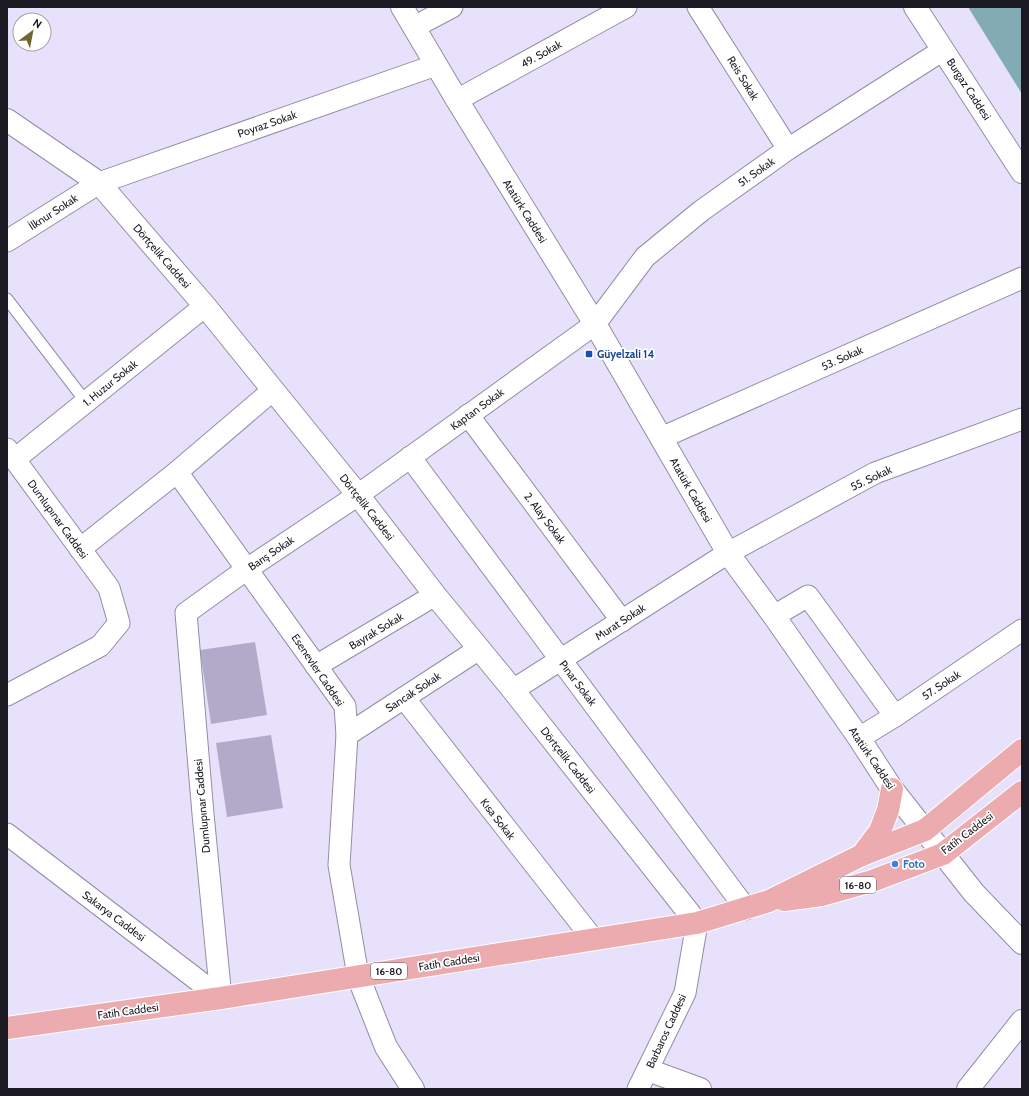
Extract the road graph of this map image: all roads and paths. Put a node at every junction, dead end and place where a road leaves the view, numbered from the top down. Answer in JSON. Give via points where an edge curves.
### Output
{"nodes":[{"id":1,"x":402,"y":7,"type":"edge"},
{"id":2,"x":452,"y":7,"type":"edge"},
{"id":3,"x":626,"y":7,"type":"edge"},
{"id":4,"x":698,"y":7,"type":"edge"},
{"id":5,"x":915,"y":7,"type":"edge"},
{"id":6,"x":414,"y":27,"type":"junction"},
{"id":7,"x":943,"y":50,"type":"junction"},
{"id":8,"x":436,"y":65,"type":"junction"},
{"id":9,"x":456,"y":100,"type":"junction"},
{"id":10,"x":7,"y":120,"type":"edge"},
{"id":11,"x":788,"y":149,"type":"junction"},
{"id":12,"x":1022,"y":172,"type":"edge"},
{"id":13,"x":99,"y":183,"type":"junction"},
{"id":14,"x":7,"y":241,"type":"edge"},
{"id":15,"x":1022,"y":278,"type":"edge"},
{"id":16,"x":7,"y":299,"type":"edge"},
{"id":17,"x":205,"y":306,"type":"junction"},
{"id":18,"x":595,"y":324,"type":"junction"},
{"id":19,"x":273,"y":390,"type":"junction"},
{"id":20,"x":86,"y":402,"type":"junction"},
{"id":21,"x":468,"y":415,"type":"junction"},
{"id":22,"x":1022,"y":419,"type":"edge"},
{"id":23,"x":661,"y":438,"type":"junction"},
{"id":24,"x":11,"y":454,"type":"edge"},
{"id":25,"x":410,"y":457,"type":"junction"},
{"id":26,"x":177,"y":472,"type":"junction"},
{"id":27,"x":358,"y":495,"type":"junction"},
{"id":28,"x":80,"y":549,"type":"junction"},
{"id":29,"x":728,"y":553,"type":"junction"},
{"id":30,"x":247,"y":569,"type":"junction"},
{"id":31,"x":435,"y":595,"type":"junction"},
{"id":32,"x":186,"y":613,"type":"joint"},
{"id":33,"x":774,"y":616,"type":"junction"},
{"id":34,"x":622,"y":621,"type":"junction"},
{"id":35,"x":1022,"y":630,"type":"edge"},
{"id":36,"x":479,"y":649,"type":"junction"},
{"id":37,"x":561,"y":660,"type":"junction"},
{"id":38,"x":316,"y":666,"type":"junction"},
{"id":39,"x":513,"y":690,"type":"junction"},
{"id":40,"x":7,"y":695,"type":"edge"},
{"id":41,"x":404,"y":698,"type":"junction"},
{"id":42,"x":895,"y":716,"type":"junction"},
{"id":43,"x":347,"y":735,"type":"junction"},
{"id":44,"x":859,"y":738,"type":"junction"},
{"id":45,"x":1022,"y":750,"type":"edge"},
{"id":46,"x":892,"y":789,"type":"junction"},
{"id":47,"x":1022,"y":792,"type":"edge"},
{"id":48,"x":925,"y":830,"type":"junction"},
{"id":49,"x":7,"y":834,"type":"edge"},
{"id":50,"x":943,"y":854,"type":"junction"},
{"id":51,"x":862,"y":856,"type":"junction"},
{"id":52,"x":769,"y":901,"type":"junction"},
{"id":53,"x":746,"y":908,"type":"junction"},
{"id":54,"x":697,"y":923,"type":"junction"},
{"id":55,"x":593,"y":939,"type":"junction"},
{"id":56,"x":1022,"y":943,"type":"edge"},
{"id":57,"x":358,"y":976,"type":"junction"},
{"id":58,"x":221,"y":998,"type":"junction"},
{"id":59,"x":1022,"y":1021,"type":"edge"},
{"id":60,"x":7,"y":1028,"type":"edge"},
{"id":61,"x":648,"y":1070,"type":"junction"},
{"id":62,"x":413,"y":1089,"type":"edge"},
{"id":63,"x":638,"y":1089,"type":"edge"},
{"id":64,"x":700,"y":1089,"type":"edge"},
{"id":65,"x":968,"y":1089,"type":"edge"}],
"edges":[{"from":1,"to":6,"type":"street","name":"Atatürk Caddesi"},
{"from":2,"to":6,"type":"street"},
{"from":3,"to":9,"type":"street","name":"49. Sokak"},
{"from":4,"to":11,"type":"street","name":"Reis Sokak"},
{"from":5,"to":7,"type":"street","name":"Burgaz Caddesi"},
{"from":6,"to":8,"type":"street","name":"Atatürk Caddesi"},
{"from":7,"to":11,"type":"street","name":"51. Sokak"},
{"from":7,"to":12,"type":"street","name":"Burgaz Caddesi"},
{"from":8,"to":9,"type":"street","name":"Atatürk Caddesi"},
{"from":8,"to":13,"type":"street","name":"Poyraz Sokak"},
{"from":9,"to":18,"type":"street","name":"Atatürk Caddesi"},
{"from":10,"to":13,"type":"street","name":"Dörtçelik Caddesi"},
{"from":11,"to":18,"type":"street","name":"51. Sokak","via":[[701,211],[645,257]]},
{"from":13,"to":14,"type":"street","name":"İlknur Sokak"},
{"from":13,"to":17,"type":"street","name":"Dörtçelik Caddesi"},
{"from":15,"to":23,"type":"street","name":"53. Sokak"},
{"from":16,"to":20,"type":"lane"},
{"from":17,"to":19,"type":"street","name":"Dörtçelik Caddesi"},
{"from":17,"to":20,"type":"street","name":"1. Huzur Sokak"},
{"from":18,"to":21,"type":"street","name":"Kaptan Sokak"},
{"from":18,"to":23,"type":"street","name":"Atatürk Caddesi"},
{"from":19,"to":26,"type":"street"},
{"from":19,"to":27,"type":"street","name":"Dörtçelik Caddesi"},
{"from":20,"to":24,"type":"street","name":"1. Huzur Sokak"},
{"from":21,"to":25,"type":"street","name":"Kaptan Sokak"},
{"from":21,"to":34,"type":"street","name":"2. Alay Sokak"},
{"from":22,"to":29,"type":"street","name":"55. Sokak","via":[[875,473]]},
{"from":23,"to":29,"type":"street","name":"Atatürk Caddesi"},
{"from":24,"to":28,"type":"street","name":"Dumlupınar Caddesi"},
{"from":25,"to":27,"type":"street","name":"Kaptan Sokak"},
{"from":25,"to":37,"type":"street","name":"Pınar Sokak"},
{"from":26,"to":28,"type":"street"},
{"from":26,"to":30,"type":"street","name":"Esenevler Caddesi"},
{"from":27,"to":30,"type":"street","name":"Barış Sokak"},
{"from":27,"to":31,"type":"street","name":"Dörtçelik Caddesi"},
{"from":28,"to":40,"type":"street","name":"Dumlupınar Caddesi","via":[[109,588],[119,623],[100,646]]},
{"from":29,"to":33,"type":"street","name":"Atatürk Caddesi"},
{"from":29,"to":34,"type":"street","name":"Murat Sokak"},
{"from":30,"to":32,"type":"street","name":"Barış Sokak"},
{"from":30,"to":38,"type":"street","name":"Esenevler Caddesi"},
{"from":31,"to":36,"type":"street","name":"Dörtçelik Caddesi"},
{"from":31,"to":38,"type":"street","name":"Bayrak Sokak"},
{"from":32,"to":58,"type":"street","name":"Dumlupınar Caddesi"},
{"from":33,"to":42,"type":"street","via":[[808,596]]},
{"from":33,"to":44,"type":"street","name":"Atatürk Caddesi"},
{"from":34,"to":37,"type":"street","name":"Murat Sokak"},
{"from":35,"to":42,"type":"street","name":"57. Sokak"},
{"from":36,"to":39,"type":"street","name":"Dörtçelik Caddesi"},
{"from":36,"to":41,"type":"street","name":"Sancak Sokak"},
{"from":37,"to":39,"type":"street","name":"Murat Sokak"},
{"from":37,"to":53,"type":"street","name":"Pınar Sokak"},
{"from":38,"to":43,"type":"street","name":"Esenevler Caddesi","via":[[345,706]]},
{"from":39,"to":54,"type":"street","name":"Dörtçelik Caddesi"},
{"from":41,"to":43,"type":"street","name":"Sancak Sokak"},
{"from":41,"to":55,"type":"street","name":"Kısa Sokak"},
{"from":42,"to":44,"type":"street","name":"57. Sokak"},
{"from":43,"to":57,"type":"street","name":"Esenevler Caddesi","via":[[339,865]]},
{"from":44,"to":46,"type":"street","name":"Atatürk Caddesi"},
{"from":45,"to":48,"type":"main road"},
{"from":46,"to":48,"type":"street","name":"Atatürk Caddesi"},
{"from":46,"to":51,"type":"main road","name":"Fatih Caddesi","via":[[880,831]]},
{"from":47,"to":50,"type":"main road","name":"Fatih Caddesi"},
{"from":48,"to":50,"type":"street","name":"Atatürk Caddesi"},
{"from":48,"to":51,"type":"main road"},
{"from":49,"to":58,"type":"street","name":"Sakarya Caddesi"},
{"from":50,"to":52,"type":"main road","name":"Fatih Caddesi","number":"16-80","via":[[872,881],[830,893]]},
{"from":50,"to":56,"type":"street","name":"Atatürk Caddesi","via":[[974,893]]},
{"from":51,"to":52,"type":"main road","name":"Fatih Caddesi"},
{"from":52,"to":53,"type":"main road","name":"Fatih Caddesi","number":"16-80"},
{"from":53,"to":54,"type":"main road","name":"Fatih Caddesi","number":"16-80"},
{"from":54,"to":55,"type":"main road","name":"Fatih Caddesi","number":"16-80"},
{"from":54,"to":61,"type":"street","name":"Barbaros Caddesi","via":[[686,993]]},
{"from":55,"to":57,"type":"main road","name":"Fatih Caddesi","number":"16-80"},
{"from":57,"to":58,"type":"main road","name":"Fatih Caddesi","number":"16-80"},
{"from":57,"to":62,"type":"street","via":[[386,1047]]},
{"from":58,"to":60,"type":"main road","name":"Fatih Caddesi","number":"16-80"},
{"from":59,"to":65,"type":"street"},
{"from":61,"to":63,"type":"street","name":"Barbaros Caddesi"},
{"from":61,"to":64,"type":"street"}]}
